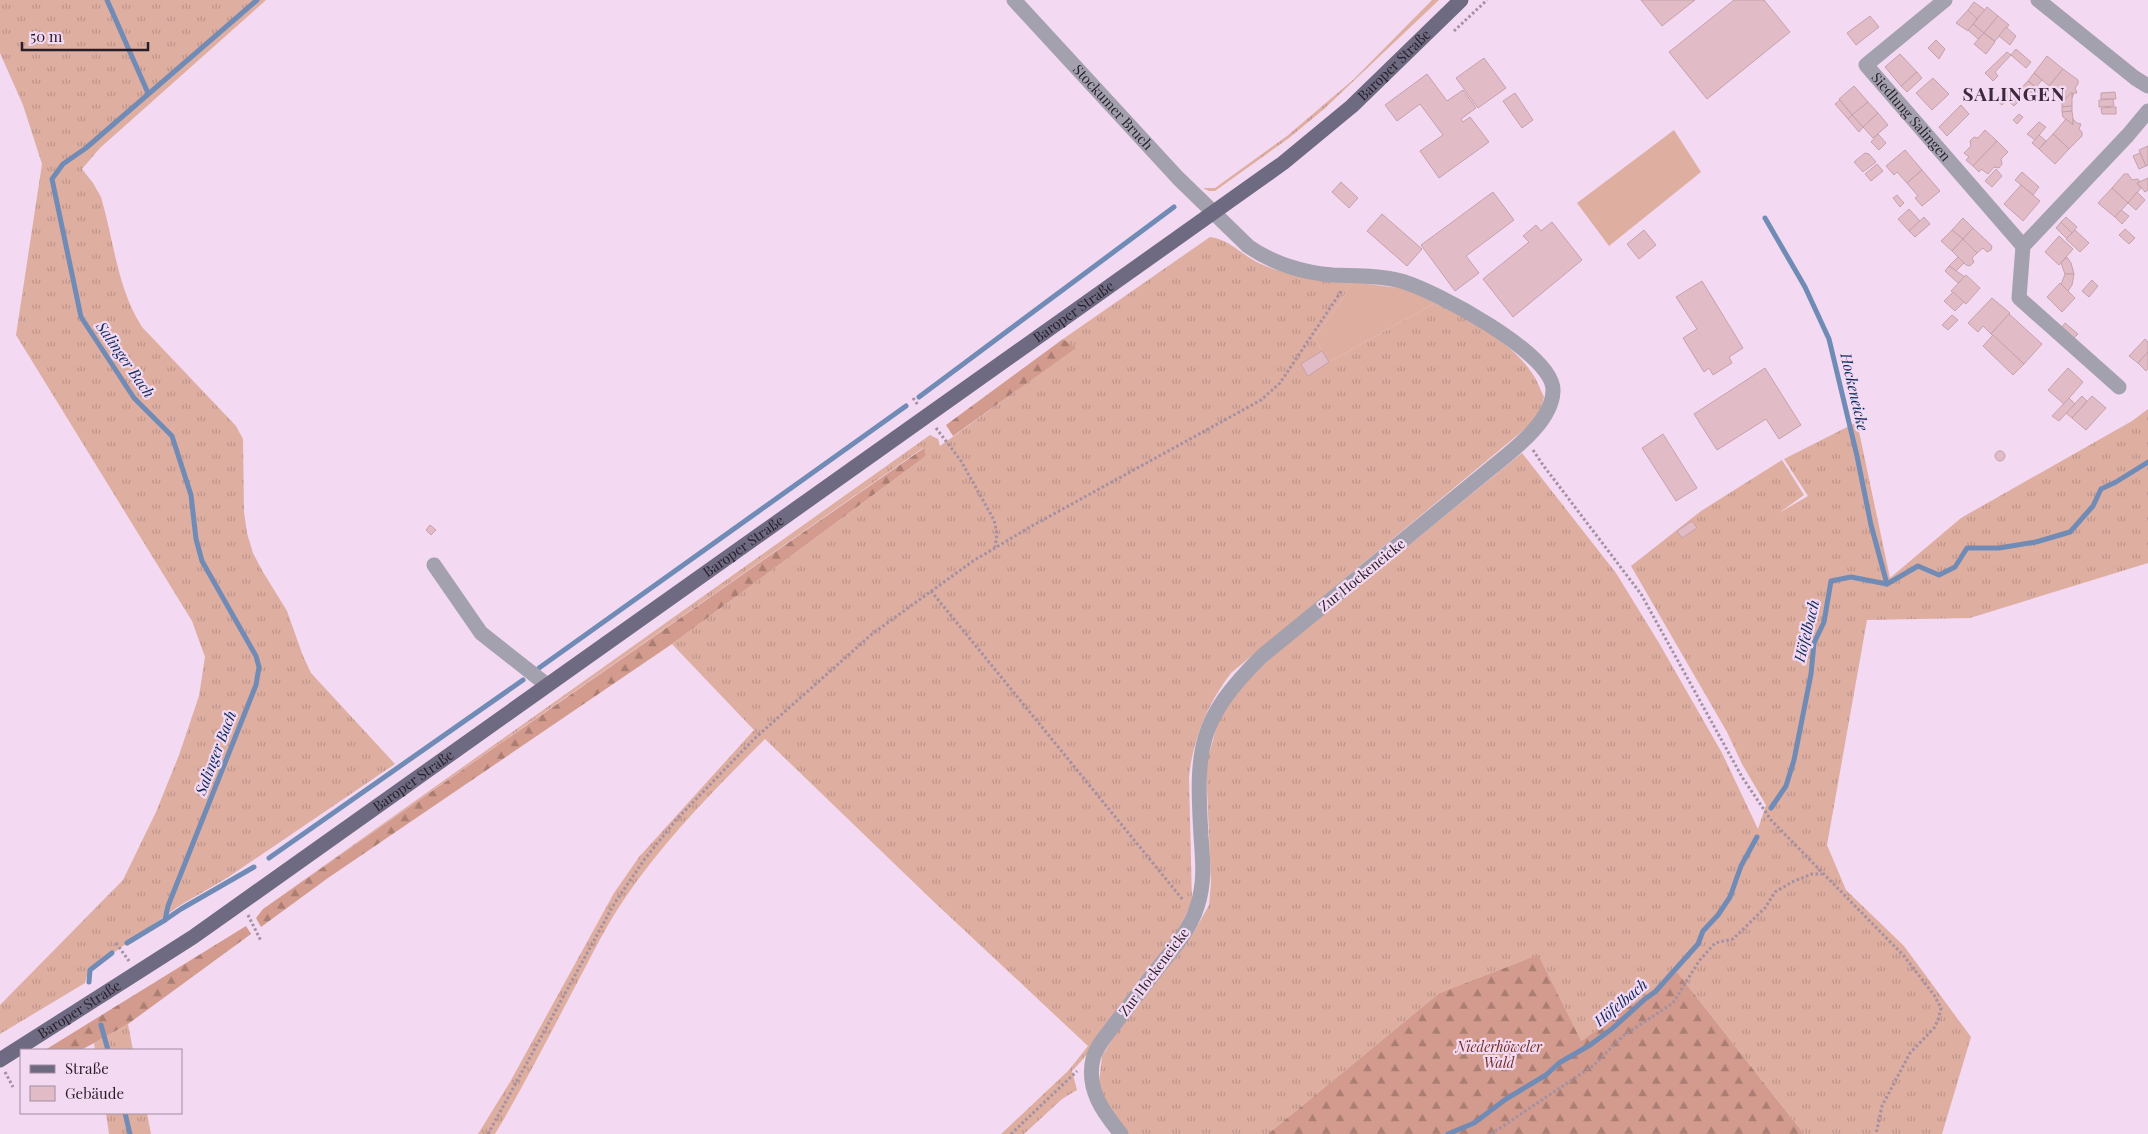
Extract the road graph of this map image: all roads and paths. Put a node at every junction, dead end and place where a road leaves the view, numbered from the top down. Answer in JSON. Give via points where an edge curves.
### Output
{"nodes":[{"id":1,"x":1014,"y":0,"type":"edge"},
{"id":2,"x":1461,"y":0,"type":"edge"},
{"id":3,"x":1945,"y":0,"type":"edge"},
{"id":4,"x":2038,"y":0,"type":"edge"},
{"id":5,"x":2148,"y":86,"type":"edge"},
{"id":6,"x":2148,"y":111,"type":"edge"},
{"id":7,"x":1213,"y":214,"type":"junction"},
{"id":8,"x":2023,"y":246,"type":"junction"},
{"id":9,"x":1351,"y":276,"type":"junction"},
{"id":10,"x":2119,"y":387,"type":"dead end"},
{"id":11,"x":1526,"y":438,"type":"junction"},
{"id":12,"x":946,"y":439,"type":"dead end"},
{"id":13,"x":995,"y":547,"type":"junction"},
{"id":14,"x":434,"y":566,"type":"dead end"},
{"id":15,"x":931,"y":590,"type":"junction"},
{"id":16,"x":547,"y":685,"type":"junction"},
{"id":17,"x":1823,"y":874,"type":"junction"},
{"id":18,"x":1194,"y":914,"type":"junction"},
{"id":19,"x":251,"y":921,"type":"dead end"},
{"id":20,"x":261,"y":941,"type":"dead end"},
{"id":21,"x":116,"y":943,"type":"dead end"},
{"id":22,"x":138,"y":972,"type":"junction"},
{"id":23,"x":1093,"y":1058,"type":"junction"},
{"id":24,"x":0,"y":1060,"type":"edge"},
{"id":25,"x":488,"y":1134,"type":"edge"},
{"id":26,"x":1010,"y":1134,"type":"edge"},
{"id":27,"x":1120,"y":1134,"type":"edge"},
{"id":28,"x":1491,"y":1134,"type":"edge"},
{"id":29,"x":1876,"y":1134,"type":"edge"}],
"edges":[{"from":1,"to":7,"type":"street","name":"Stockumer Bruch"},
{"from":2,"to":7,"type":"main road","name":"Baroper Straße","via":[[1318,136]]},
{"from":3,"to":8,"type":"street","name":"Siedlung Salingen","via":[[1866,65]]},
{"from":4,"to":5,"type":"street"},
{"from":6,"to":8,"type":"street"},
{"from":7,"to":9,"type":"street","name":"Zur Hockeneicke","via":[[1260,254],[1282,264],[1306,271]]},
{"from":7,"to":16,"type":"main road","name":"Baroper Straße"},
{"from":8,"to":10,"type":"street","via":[[2019,298]]},
{"from":9,"to":11,"type":"street","name":"Zur Hockeneicke","via":[[1376,276],[1420,287],[1492,327],[1533,358],[1548,373],[1553,390],[1550,408]]},
{"from":9,"to":13,"type":"path","via":[[1280,382],[1262,400]]},
{"from":11,"to":17,"type":"path","via":[[1641,594],[1742,777],[1771,820]]},
{"from":11,"to":18,"type":"street","name":"Zur Hockeneicke","via":[[1262,656],[1224,696],[1201,748],[1199,794],[1204,875]]},
{"from":12,"to":13,"type":"path","via":[[994,520],[998,534]]},
{"from":13,"to":15,"type":"path"},
{"from":14,"to":16,"type":"street","via":[[481,633]]},
{"from":15,"to":18,"type":"path"},
{"from":15,"to":25,"type":"path","via":[[872,634],[779,716],[676,820],[614,904]]},
{"from":16,"to":22,"type":"main road","name":"Baroper Straße","via":[[193,937]]},
{"from":17,"to":28,"type":"path","via":[[1812,874],[1775,892],[1765,908],[1733,939],[1716,943],[1699,961],[1673,1003],[1623,1036],[1594,1065]]},
{"from":17,"to":29,"type":"path","via":[[1904,956],[1941,1008],[1934,1028],[1910,1053],[1882,1106]]},
{"from":18,"to":23,"type":"street","name":"Zur Hockeneicke","via":[[1179,940],[1112,1027]]},
{"from":19,"to":20,"type":"path"},
{"from":21,"to":22,"type":"path"},
{"from":22,"to":24,"type":"main road","name":"Baroper Straße"},
{"from":23,"to":26,"type":"path"},
{"from":23,"to":27,"type":"street","name":"Zur Hockeneicke","via":[[1095,1096]]}]}
